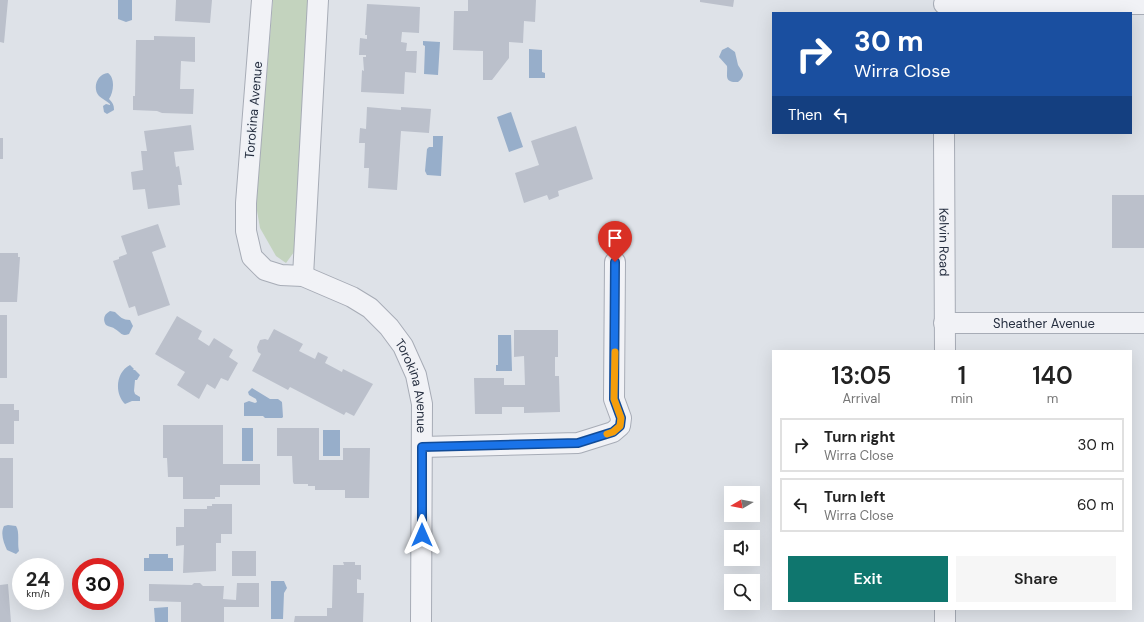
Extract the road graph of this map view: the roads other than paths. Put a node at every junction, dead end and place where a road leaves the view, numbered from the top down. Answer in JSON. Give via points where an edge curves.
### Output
{"nodes":[{"id":1,"x":262,"y":0,"type":"edge"},
{"id":2,"x":318,"y":0,"type":"edge"},
{"id":3,"x":1144,"y":4,"type":"edge"},
{"id":4,"x":944,"y":6,"type":"edge"},
{"id":5,"x":944,"y":134,"type":"edge"},
{"id":6,"x":615,"y":262,"type":"dead end"},
{"id":7,"x":303,"y":276,"type":"junction"},
{"id":8,"x":1144,"y":322,"type":"edge"},
{"id":9,"x":944,"y":323,"type":"junction"},
{"id":10,"x":944,"y":350,"type":"edge"},
{"id":11,"x":422,"y":447,"type":"junction"},
{"id":12,"x":945,"y":610,"type":"edge"},
{"id":13,"x":421,"y":622,"type":"edge"},
{"id":14,"x":945,"y":622,"type":"edge"}],
"edges":[{"from":1,"to":7,"type":"street","name":"Torokina Avenue","via":[[246,231],[252,257],[265,270],[281,275]]},
{"from":2,"to":7,"type":"street"},
{"from":3,"to":4,"type":"street"},
{"from":5,"to":9,"type":"street","name":"Kelvin Road"},
{"from":6,"to":11,"type":"street","via":[[614,399],[621,418],[620,426],[613,432],[578,443]]},
{"from":7,"to":11,"type":"street","name":"Torokina Avenue","via":[[352,297],[370,308],[389,326],[403,346],[416,376],[422,404]]},
{"from":8,"to":9,"type":"street","name":"Sheather Avenue"},
{"from":9,"to":10,"type":"street","name":"Kelvin Road"},
{"from":11,"to":13,"type":"street","name":"Torokina Avenue"},
{"from":12,"to":14,"type":"street"}]}
